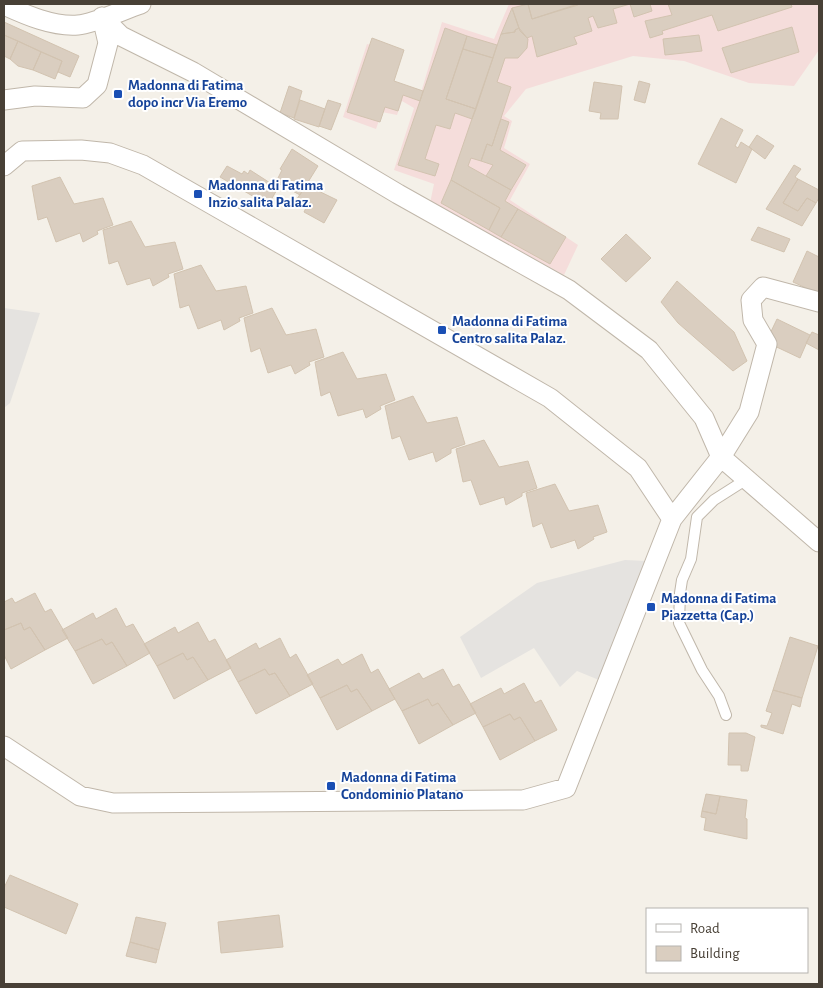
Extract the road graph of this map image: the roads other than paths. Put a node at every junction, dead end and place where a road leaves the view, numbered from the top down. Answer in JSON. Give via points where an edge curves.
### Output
{"nodes":[{"id":1,"x":141,"y":4,"type":"edge"},
{"id":2,"x":4,"y":5,"type":"edge"},
{"id":3,"x":102,"y":17,"type":"junction"},
{"id":4,"x":4,"y":100,"type":"edge"},
{"id":5,"x":4,"y":166,"type":"edge"},
{"id":6,"x":819,"y":302,"type":"edge"},
{"id":7,"x":721,"y":457,"type":"junction"},
{"id":8,"x":746,"y":479,"type":"junction"},
{"id":9,"x":672,"y":519,"type":"junction"},
{"id":10,"x":819,"y":542,"type":"edge"},
{"id":11,"x":726,"y":715,"type":"dead end"},
{"id":12,"x":4,"y":746,"type":"edge"}],
"edges":[{"from":1,"to":3,"type":"street"},
{"from":2,"to":3,"type":"street","via":[[60,24],[80,25]]},
{"from":3,"to":4,"type":"street","via":[[108,43],[97,85],[83,98],[35,96]]},
{"from":3,"to":7,"type":"street","via":[[121,36],[192,72],[569,290],[649,350],[704,418]]},
{"from":5,"to":9,"type":"street","via":[[22,151],[81,150],[110,153],[143,165],[550,398],[638,468]]},
{"from":6,"to":7,"type":"street","via":[[763,287],[751,300],[753,320],[767,344],[748,412]]},
{"from":7,"to":8,"type":"street"},
{"from":7,"to":9,"type":"street"},
{"from":8,"to":10,"type":"street"},
{"from":8,"to":11,"type":"lane","via":[[714,500],[697,517],[691,559],[680,593],[679,623]]},
{"from":9,"to":12,"type":"street","via":[[566,788],[523,800],[112,804],[80,796]]}]}
